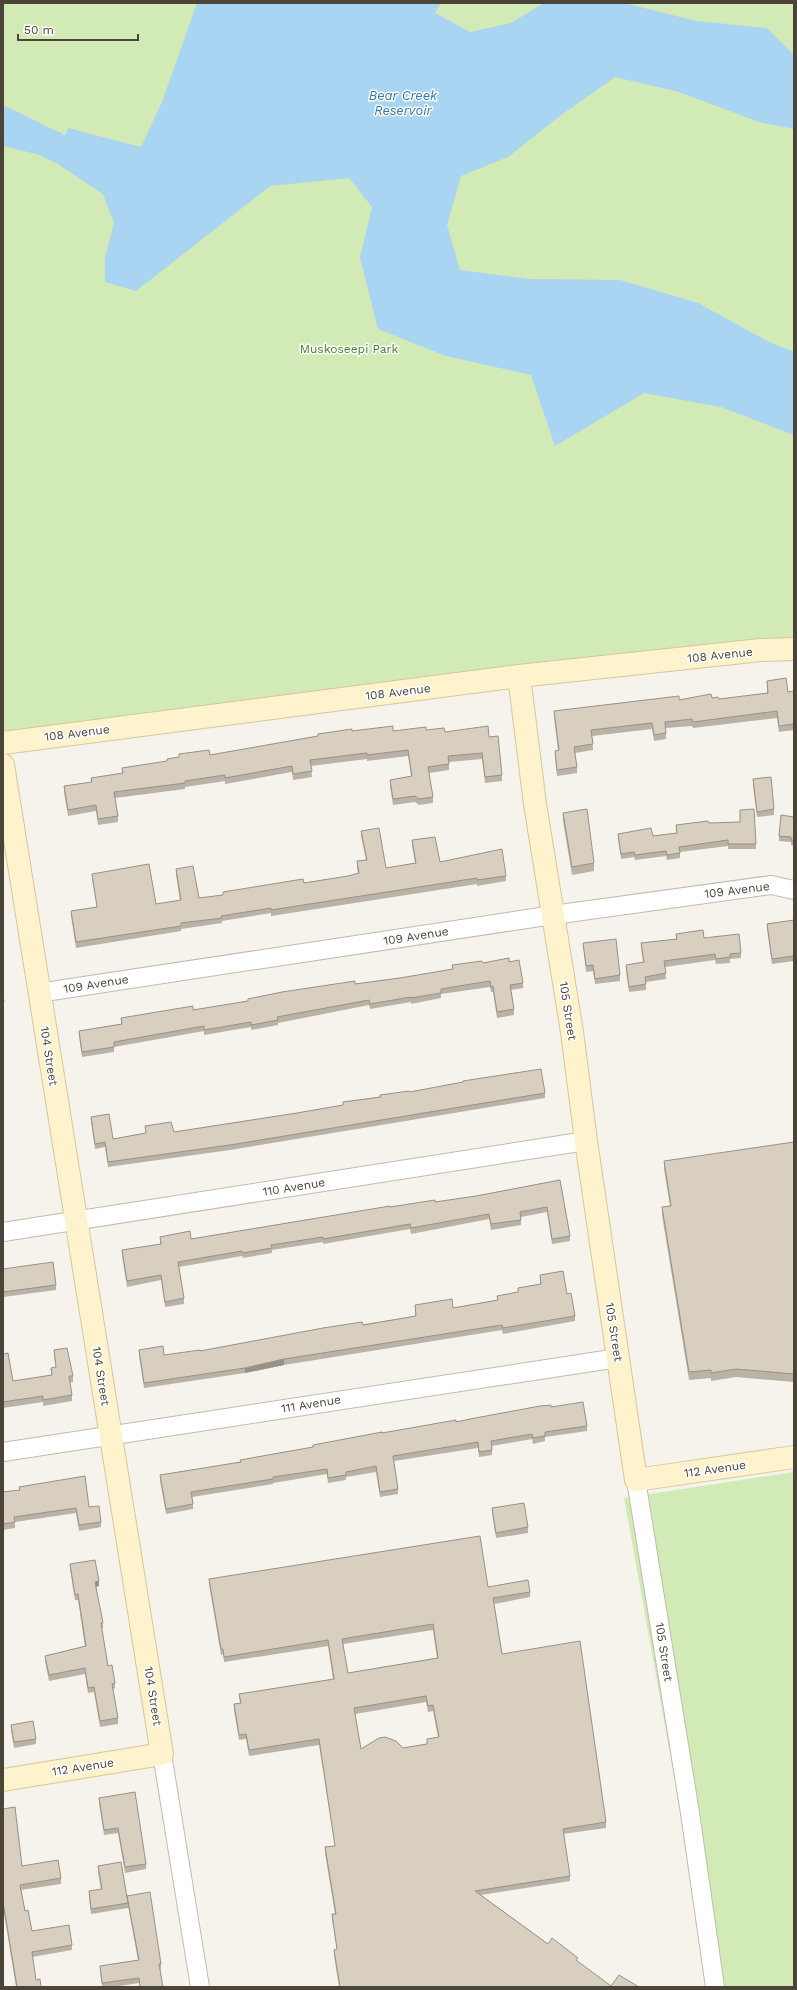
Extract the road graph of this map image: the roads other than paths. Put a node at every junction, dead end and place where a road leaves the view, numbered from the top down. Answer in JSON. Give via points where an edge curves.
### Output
{"nodes":[{"id":1,"x":794,"y":649,"type":"edge"},
{"id":2,"x":519,"y":676,"type":"junction"},
{"id":3,"x":3,"y":743,"type":"edge"},
{"id":4,"x":3,"y":765,"type":"edge"},
{"id":5,"x":794,"y":890,"type":"edge"},
{"id":6,"x":552,"y":915,"type":"junction"},
{"id":7,"x":38,"y":993,"type":"junction"},
{"id":8,"x":586,"y":1141,"type":"junction"},
{"id":9,"x":76,"y":1221,"type":"junction"},
{"id":10,"x":3,"y":1232,"type":"edge"},
{"id":11,"x":618,"y":1358,"type":"junction"},
{"id":12,"x":110,"y":1435,"type":"junction"},
{"id":13,"x":3,"y":1452,"type":"edge"},
{"id":14,"x":794,"y":1457,"type":"edge"},
{"id":15,"x":636,"y":1480,"type":"junction"},
{"id":16,"x":162,"y":1754,"type":"junction"},
{"id":17,"x":3,"y":1780,"type":"edge"},
{"id":18,"x":200,"y":1987,"type":"edge"},
{"id":19,"x":715,"y":1987,"type":"edge"}],
"edges":[{"from":1,"to":2,"type":"street","name":"108 Avenue","via":[[761,650]]},
{"from":2,"to":3,"type":"street","name":"108 Avenue"},
{"from":2,"to":6,"type":"street","name":"105 Street"},
{"from":4,"to":7,"type":"street","name":"104 Street"},
{"from":5,"to":6,"type":"street","name":"109 Avenue","via":[[771,885]]},
{"from":6,"to":7,"type":"street","name":"109 Avenue"},
{"from":6,"to":8,"type":"street","name":"105 Street","via":[[572,1032]]},
{"from":7,"to":9,"type":"street","name":"104 Street"},
{"from":8,"to":9,"type":"street","name":"110 Avenue"},
{"from":8,"to":11,"type":"street","name":"105 Street"},
{"from":9,"to":10,"type":"street","name":"110 Avenue"},
{"from":9,"to":12,"type":"street","name":"104 Street"},
{"from":11,"to":12,"type":"street","name":"111 Avenue"},
{"from":11,"to":15,"type":"street","name":"105 Street"},
{"from":12,"to":13,"type":"street","name":"111 Avenue"},
{"from":12,"to":16,"type":"street","name":"104 Street"},
{"from":14,"to":15,"type":"street","name":"112 Avenue"},
{"from":15,"to":19,"type":"street","name":"105 Street","via":[[689,1805]]},
{"from":16,"to":17,"type":"street","name":"112 Avenue"},
{"from":16,"to":18,"type":"street","name":"104 Street"}]}
